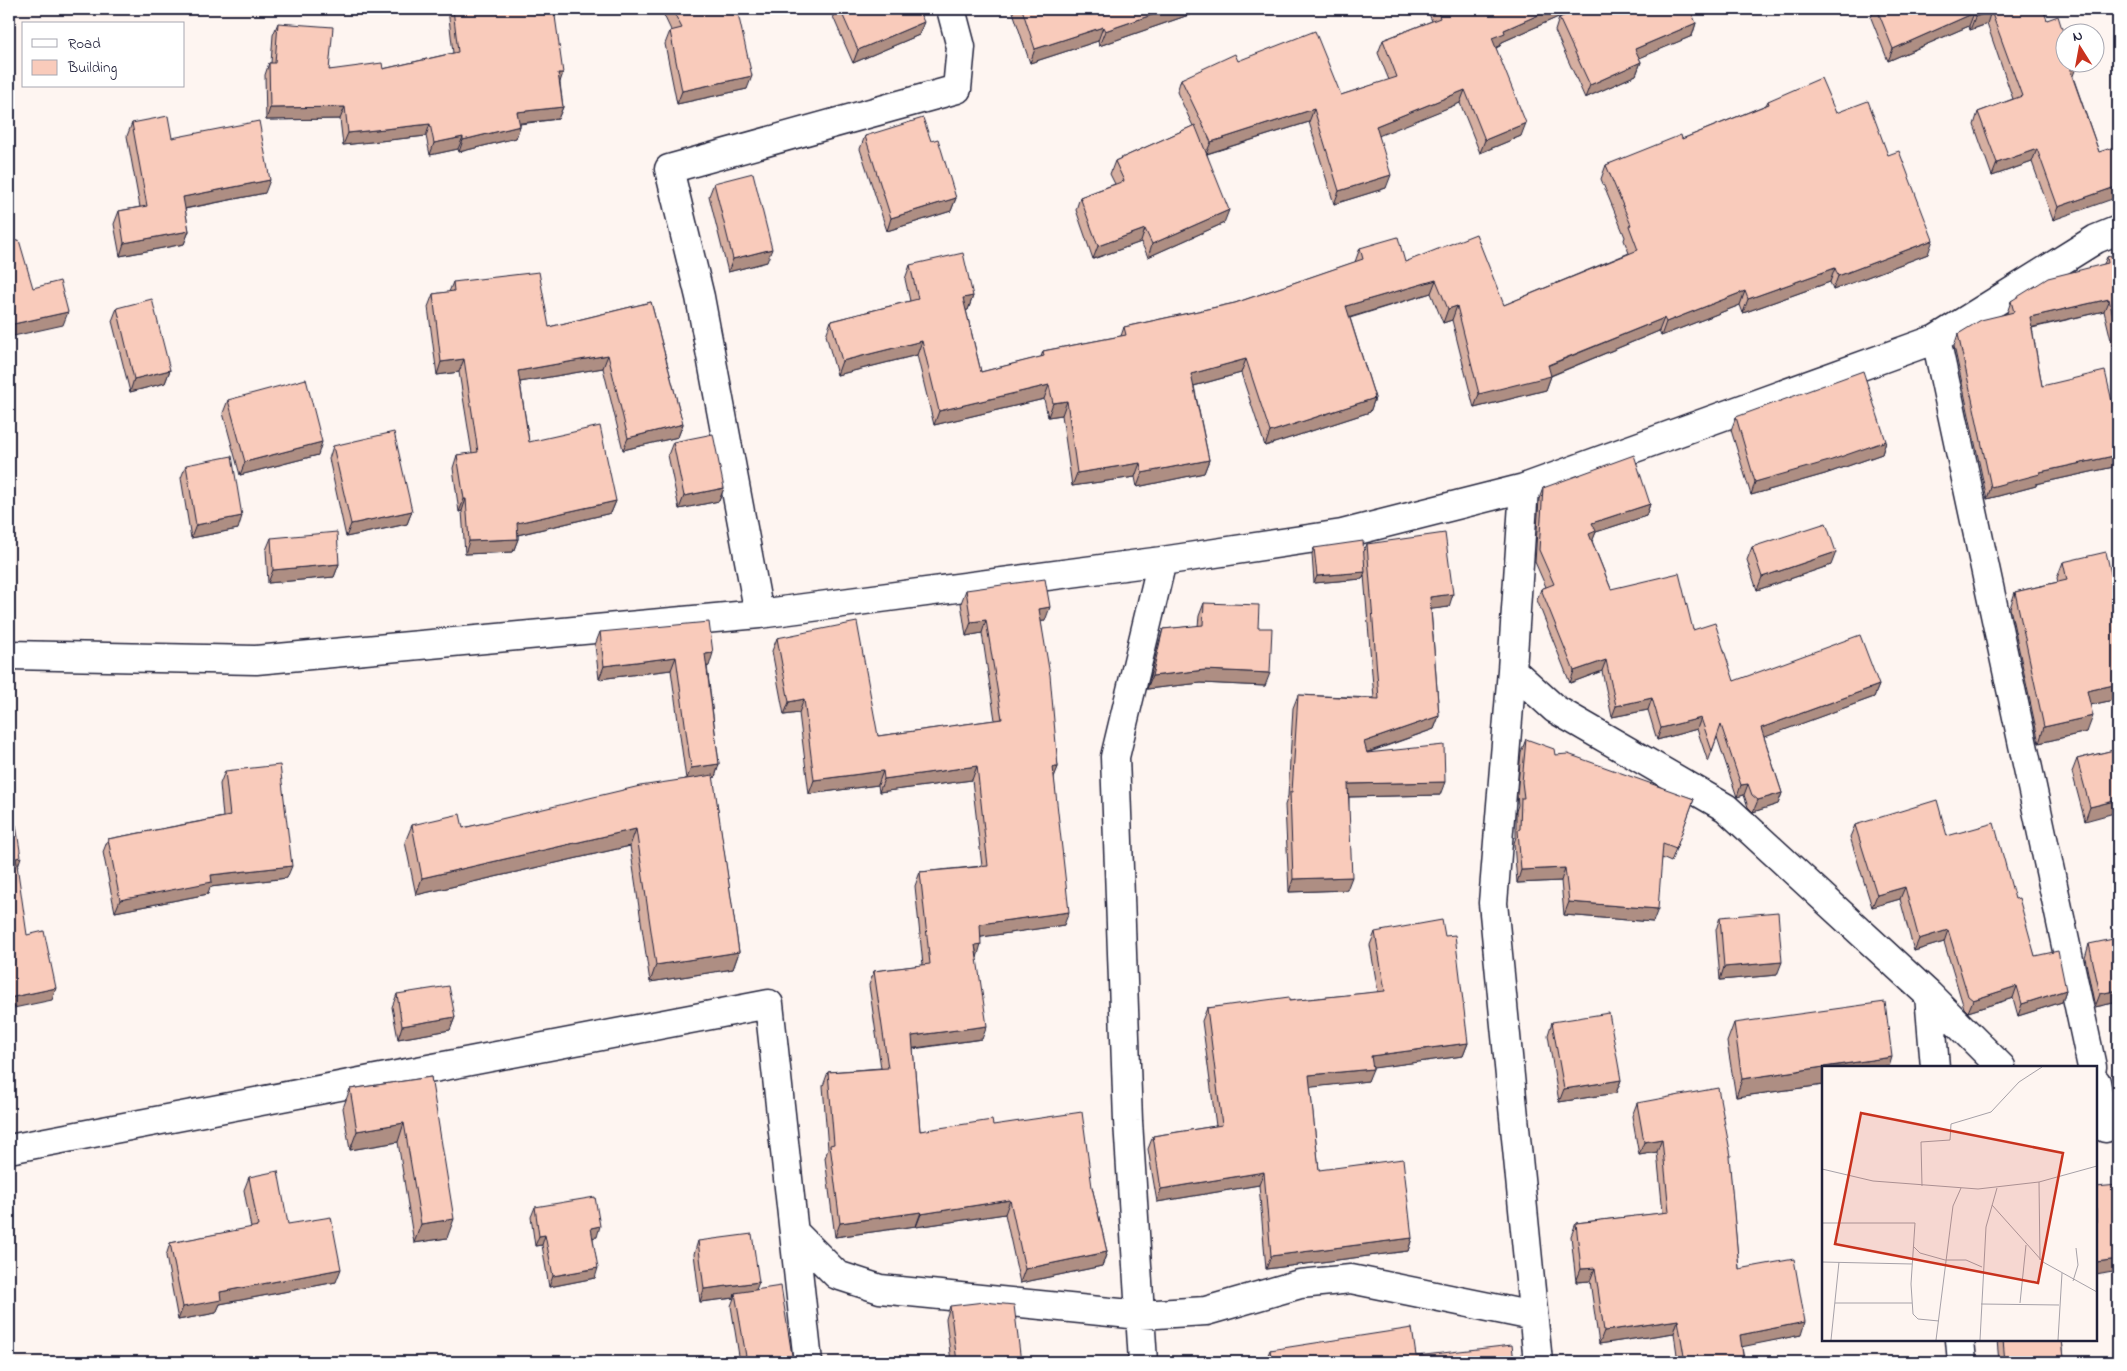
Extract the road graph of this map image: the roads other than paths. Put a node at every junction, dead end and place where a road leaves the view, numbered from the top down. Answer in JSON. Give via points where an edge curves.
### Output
{"nodes":[{"id":1,"x":951,"y":9,"type":"edge"},
{"id":2,"x":2118,"y":230,"type":"edge"},
{"id":3,"x":1936,"y":339,"type":"junction"},
{"id":4,"x":1524,"y":488,"type":"junction"},
{"id":5,"x":1162,"y":561,"type":"junction"},
{"id":6,"x":759,"y":614,"type":"junction"},
{"id":7,"x":9,"y":655,"type":"edge"},
{"id":8,"x":1512,"y":670,"type":"junction"},
{"id":9,"x":1929,"y":996,"type":"junction"},
{"id":10,"x":1935,"y":1066,"type":"edge"},
{"id":11,"x":2000,"y":1066,"type":"edge"},
{"id":12,"x":2092,"y":1066,"type":"edge"},
{"id":13,"x":2097,"y":1087,"type":"edge"},
{"id":14,"x":2106,"y":1128,"type":"edge"},
{"id":15,"x":9,"y":1149,"type":"edge"},
{"id":16,"x":794,"y":1232,"type":"junction"},
{"id":17,"x":1140,"y":1315,"type":"junction"},
{"id":18,"x":1534,"y":1316,"type":"junction"},
{"id":19,"x":1960,"y":1341,"type":"edge"},
{"id":20,"x":808,"y":1362,"type":"edge"},
{"id":21,"x":1143,"y":1362,"type":"edge"},
{"id":22,"x":1538,"y":1362,"type":"edge"},
{"id":23,"x":1962,"y":1362,"type":"edge"}],
"edges":[{"from":1,"to":6,"type":"street","via":[[961,47],[957,88],[669,170],[700,297]]},
{"from":2,"to":3,"type":"street","via":[[2096,239]]},
{"from":3,"to":4,"type":"street"},
{"from":3,"to":12,"type":"street"},
{"from":4,"to":5,"type":"street","via":[[1342,534]]},
{"from":4,"to":8,"type":"street"},
{"from":5,"to":6,"type":"street"},
{"from":5,"to":17,"type":"street","via":[[1114,757],[1128,1121]]},
{"from":6,"to":7,"type":"street","via":[[256,660]]},
{"from":8,"to":9,"type":"street","via":[[1555,709],[1726,808]]},
{"from":8,"to":18,"type":"street","via":[[1493,903]]},
{"from":9,"to":10,"type":"street"},
{"from":9,"to":11,"type":"street"},
{"from":13,"to":14,"type":"street"},
{"from":15,"to":16,"type":"street","via":[[769,1004]]},
{"from":16,"to":17,"type":"street","via":[[837,1275],[880,1289]]},
{"from":16,"to":20,"type":"street"},
{"from":17,"to":18,"type":"street","via":[[1206,1311],[1300,1284],[1350,1279]]},
{"from":17,"to":21,"type":"street"},
{"from":18,"to":22,"type":"street"},
{"from":19,"to":23,"type":"street"}]}
